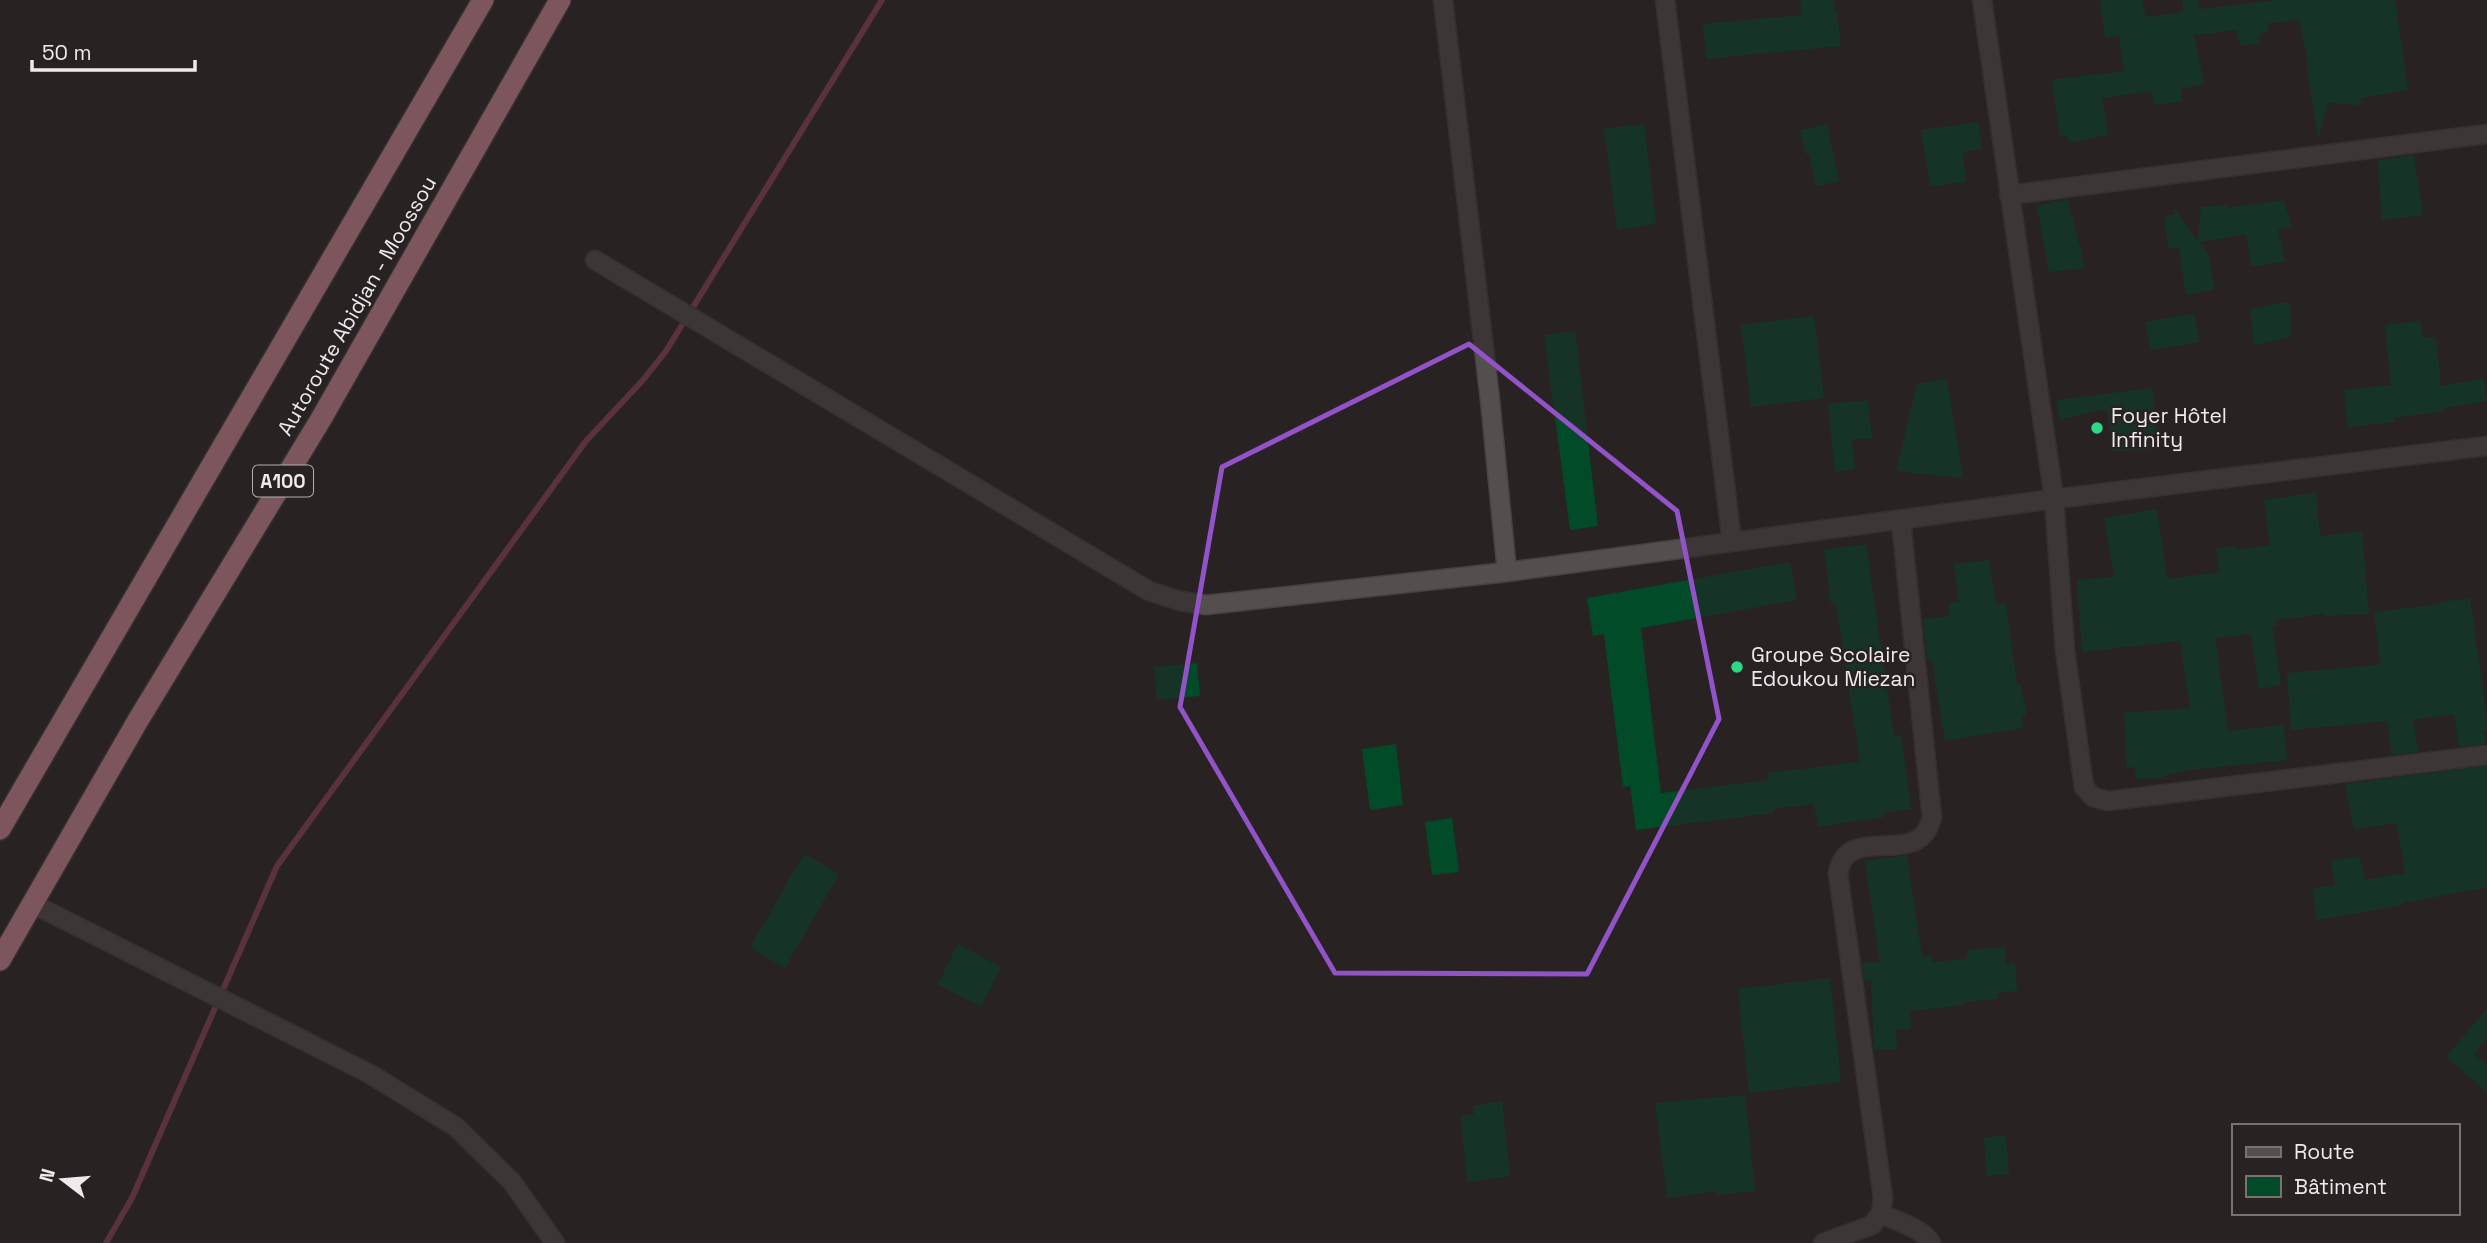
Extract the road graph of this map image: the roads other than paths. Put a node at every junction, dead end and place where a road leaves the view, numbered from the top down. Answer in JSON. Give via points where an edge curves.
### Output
{"nodes":[{"id":1,"x":483,"y":0,"type":"edge"},
{"id":2,"x":561,"y":0,"type":"edge"},
{"id":3,"x":1443,"y":0,"type":"edge"},
{"id":4,"x":1665,"y":0,"type":"edge"},
{"id":5,"x":1982,"y":0,"type":"edge"},
{"id":6,"x":2487,"y":134,"type":"edge"},
{"id":7,"x":2009,"y":195,"type":"junction"},
{"id":8,"x":595,"y":260,"type":"dead end"},
{"id":9,"x":2487,"y":446,"type":"edge"},
{"id":10,"x":2054,"y":499,"type":"junction"},
{"id":11,"x":1901,"y":521,"type":"junction"},
{"id":12,"x":1732,"y":542,"type":"junction"},
{"id":13,"x":1507,"y":572,"type":"junction"},
{"id":14,"x":2487,"y":755,"type":"edge"},
{"id":15,"x":0,"y":829,"type":"edge"},
{"id":16,"x":33,"y":904,"type":"junction"},
{"id":17,"x":0,"y":960,"type":"edge"},
{"id":18,"x":1881,"y":1213,"type":"junction"},
{"id":19,"x":555,"y":1243,"type":"edge"},
{"id":20,"x":1823,"y":1243,"type":"edge"},
{"id":21,"x":1931,"y":1243,"type":"edge"}],
"edges":[{"from":1,"to":15,"type":"highway"},
{"from":2,"to":16,"type":"highway","name":"Autoroute Abidjan - Moossou","number":"A100","via":[[321,419],[151,698]]},
{"from":3,"to":13,"type":"street"},
{"from":4,"to":12,"type":"street"},
{"from":5,"to":7,"type":"street"},
{"from":6,"to":7,"type":"street"},
{"from":7,"to":10,"type":"street"},
{"from":8,"to":13,"type":"street","via":[[1149,591],[1206,605]]},
{"from":9,"to":10,"type":"street"},
{"from":10,"to":11,"type":"street"},
{"from":10,"to":14,"type":"street","via":[[2066,650],[2084,787],[2093,797],[2108,801]]},
{"from":11,"to":12,"type":"street"},
{"from":11,"to":18,"type":"street","via":[[1932,818],[1925,834],[1908,842],[1853,849],[1841,859],[1838,873],[1883,1198]]},
{"from":12,"to":13,"type":"street"},
{"from":16,"to":17,"type":"highway","name":"Autoroute Abidjan - Moossou","number":"A100"},
{"from":16,"to":19,"type":"street","via":[[370,1074],[456,1127],[512,1182]]},
{"from":18,"to":20,"type":"street","via":[[1872,1225]]},
{"from":18,"to":21,"type":"street","via":[[1918,1231]]}]}
